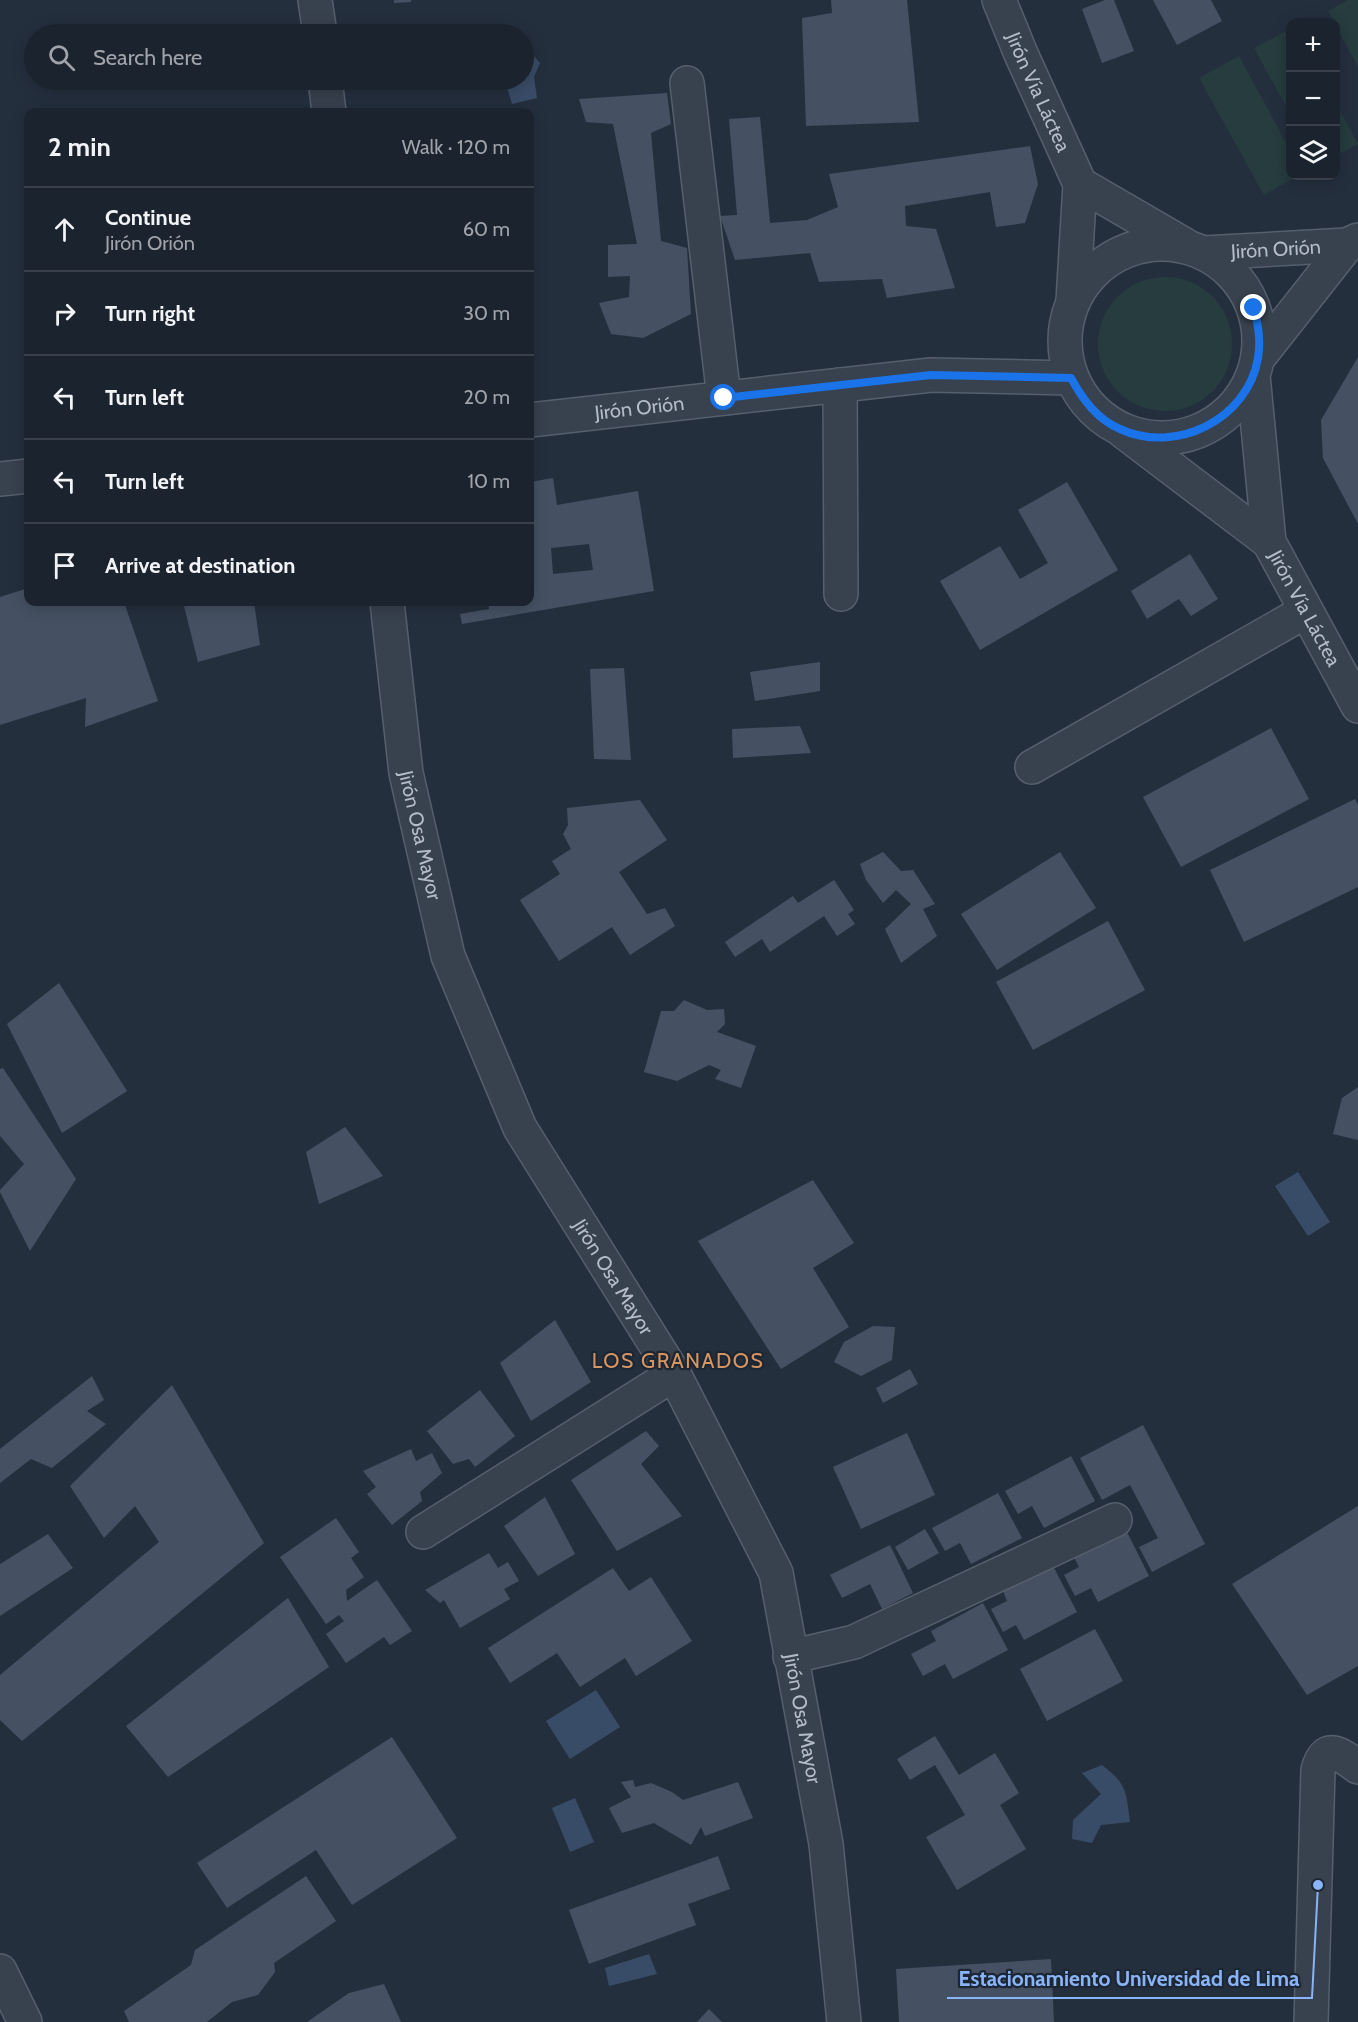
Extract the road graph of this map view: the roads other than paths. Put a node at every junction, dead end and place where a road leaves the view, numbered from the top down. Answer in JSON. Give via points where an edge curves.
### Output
{"nodes":[{"id":1,"x":315,"y":0,"type":"edge"},
{"id":2,"x":999,"y":0,"type":"edge"},
{"id":3,"x":319,"y":24,"type":"edge"},
{"id":4,"x":687,"y":83,"type":"dead end"},
{"id":5,"x":326,"y":90,"type":"edge"},
{"id":6,"x":328,"y":108,"type":"edge"},
{"id":7,"x":1080,"y":184,"type":"junction"},
{"id":8,"x":1353,"y":243,"type":"edge"},
{"id":9,"x":1197,"y":250,"type":"junction"},
{"id":10,"x":1073,"y":301,"type":"junction"},
{"id":11,"x":1255,"y":367,"type":"junction"},
{"id":12,"x":1071,"y":378,"type":"junction"},
{"id":13,"x":840,"y":386,"type":"junction"},
{"id":14,"x":724,"y":398,"type":"junction"},
{"id":15,"x":534,"y":420,"type":"edge"},
{"id":16,"x":1121,"y":430,"type":"junction"},
{"id":17,"x":24,"y":476,"type":"edge"},
{"id":18,"x":0,"y":479,"type":"edge"},
{"id":19,"x":1269,"y":542,"type":"junction"},
{"id":20,"x":841,"y":594,"type":"dead end"},
{"id":21,"x":387,"y":606,"type":"edge"},
{"id":22,"x":1306,"y":611,"type":"junction"},
{"id":23,"x":1358,"y":706,"type":"edge"},
{"id":24,"x":1032,"y":767,"type":"dead end"},
{"id":25,"x":674,"y":1374,"type":"junction"},
{"id":26,"x":1115,"y":1520,"type":"dead end"},
{"id":27,"x":423,"y":1532,"type":"dead end"},
{"id":28,"x":790,"y":1657,"type":"junction"},
{"id":29,"x":1358,"y":1767,"type":"edge"},
{"id":30,"x":0,"y":1971,"type":"edge"},
{"id":31,"x":25,"y":2022,"type":"edge"},
{"id":32,"x":844,"y":2022,"type":"edge"},
{"id":33,"x":1311,"y":2022,"type":"edge"}],
"edges":[{"from":1,"to":3,"type":"street"},
{"from":2,"to":7,"type":"street","name":"Jirón Vía Láctea"},
{"from":4,"to":14,"type":"street"},
{"from":5,"to":6,"type":"street"},
{"from":7,"to":9,"type":"street"},
{"from":7,"to":10,"type":"street","name":"Jirón Vía Láctea"},
{"from":8,"to":9,"type":"street","name":"Jirón Orión"},
{"from":8,"to":11,"type":"street","name":"Jirón Orión"},
{"from":9,"to":10,"type":"street","via":[[1162,243],[1134,248],[1109,259],[1088,277]]},
{"from":9,"to":11,"type":"street","via":[[1226,266],[1254,308],[1259,333]]},
{"from":10,"to":12,"type":"street","via":[[1064,340]]},
{"from":11,"to":16,"type":"street","via":[[1237,403],[1213,424],[1183,436],[1151,438]]},
{"from":11,"to":19,"type":"street","name":"Jirón Vía Láctea"},
{"from":12,"to":13,"type":"street","name":"Jirón Orión","via":[[931,375]]},
{"from":12,"to":16,"type":"street","via":[[1100,417]]},
{"from":13,"to":14,"type":"street","name":"Jirón Orión"},
{"from":13,"to":20,"type":"street"},
{"from":14,"to":15,"type":"street","name":"Jirón Orión"},
{"from":16,"to":19,"type":"street","name":"Jirón Vía Láctea"},
{"from":17,"to":18,"type":"street"},
{"from":19,"to":22,"type":"street","name":"Jirón Vía Láctea"},
{"from":21,"to":25,"type":"street","name":"Jirón Osa Mayor","via":[[406,773],[448,956],[520,1128]]},
{"from":22,"to":23,"type":"street","name":"Jirón Vía Láctea"},
{"from":22,"to":24,"type":"street"},
{"from":25,"to":27,"type":"street"},
{"from":25,"to":28,"type":"street","name":"Jirón Osa Mayor","via":[[776,1573]]},
{"from":26,"to":28,"type":"street","via":[[854,1642]]},
{"from":28,"to":32,"type":"street","name":"Jirón Osa Mayor","via":[[826,1844]]},
{"from":29,"to":33,"type":"street","via":[[1334,1752],[1326,1754],[1317,1770]]},
{"from":30,"to":31,"type":"street"}]}
